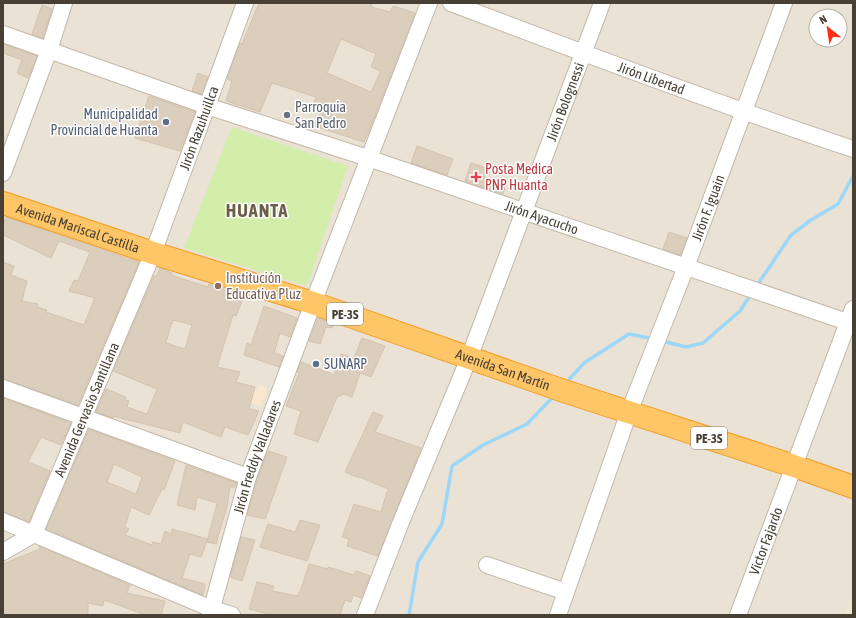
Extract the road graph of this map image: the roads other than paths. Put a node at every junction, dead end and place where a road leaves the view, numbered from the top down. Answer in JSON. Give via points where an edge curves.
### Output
{"nodes":[{"id":1,"x":64,"y":3,"type":"edge"},
{"id":2,"x":245,"y":3,"type":"edge"},
{"id":3,"x":429,"y":3,"type":"edge"},
{"id":4,"x":451,"y":3,"type":"edge"},
{"id":5,"x":602,"y":3,"type":"edge"},
{"id":6,"x":784,"y":3,"type":"edge"},
{"id":7,"x":3,"y":34,"type":"edge"},
{"id":8,"x":49,"y":50,"type":"junction"},
{"id":9,"x":584,"y":54,"type":"junction"},
{"id":10,"x":207,"y":106,"type":"junction"},
{"id":11,"x":743,"y":112,"type":"junction"},
{"id":12,"x":853,"y":149,"type":"edge"},
{"id":13,"x":368,"y":158,"type":"junction"},
{"id":14,"x":3,"y":173,"type":"edge"},
{"id":15,"x":3,"y":203,"type":"edge"},
{"id":16,"x":524,"y":212,"type":"junction"},
{"id":17,"x":153,"y":253,"type":"junction"},
{"id":18,"x":686,"y":268,"type":"junction"},
{"id":19,"x":313,"y":303,"type":"junction"},
{"id":20,"x":851,"y":318,"type":"edge"},
{"id":21,"x":470,"y":358,"type":"junction"},
{"id":22,"x":3,"y":388,"type":"edge"},
{"id":23,"x":629,"y":412,"type":"junction"},
{"id":24,"x":83,"y":416,"type":"junction"},
{"id":25,"x":794,"y":466,"type":"junction"},
{"id":26,"x":248,"y":477,"type":"junction"},
{"id":27,"x":853,"y":488,"type":"edge"},
{"id":28,"x":3,"y":522,"type":"edge"},
{"id":29,"x":34,"y":534,"type":"junction"},
{"id":30,"x":3,"y":552,"type":"edge"},
{"id":31,"x":487,"y":566,"type":"dead end"},
{"id":32,"x":566,"y":592,"type":"junction"},
{"id":33,"x":211,"y":612,"type":"edge"},
{"id":34,"x":232,"y":615,"type":"edge"},
{"id":35,"x":365,"y":615,"type":"edge"},
{"id":36,"x":558,"y":615,"type":"edge"},
{"id":37,"x":738,"y":615,"type":"edge"}],
"edges":[{"from":1,"to":8,"type":"street"},
{"from":2,"to":10,"type":"street","name":"Jirón Razuhuillca"},
{"from":3,"to":13,"type":"street","name":"Jirón Freddy Valladares"},
{"from":4,"to":9,"type":"street","name":"Jirón Libertad"},
{"from":5,"to":9,"type":"street","name":"Jirón Bolognessi"},
{"from":6,"to":11,"type":"street","name":"Jirón F. Iguain"},
{"from":7,"to":8,"type":"street","name":"Jirón Ayacucho"},
{"from":8,"to":10,"type":"street","name":"Jirón Ayacucho"},
{"from":8,"to":14,"type":"street"},
{"from":9,"to":11,"type":"street","name":"Jirón Libertad"},
{"from":9,"to":16,"type":"street","name":"Jirón Bolognessi"},
{"from":10,"to":13,"type":"street","name":"Jirón Ayacucho"},
{"from":10,"to":17,"type":"street","name":"Jirón Razuhuillca"},
{"from":11,"to":12,"type":"street","name":"Jirón Libertad"},
{"from":11,"to":18,"type":"street","name":"Jirón F. Iguain"},
{"from":13,"to":16,"type":"street","name":"Jirón Ayacucho"},
{"from":13,"to":19,"type":"street","name":"Jirón Freddy Valladares"},
{"from":15,"to":17,"type":"highway","name":"Avenida Mariscal Castilla","number":"PE-3S"},
{"from":16,"to":18,"type":"street","name":"Jirón Ayacucho"},
{"from":16,"to":21,"type":"street","name":"Jirón Bolognessi"},
{"from":17,"to":19,"type":"highway","name":"Avenida San Martín","number":"PE-3S"},
{"from":17,"to":24,"type":"street","name":"Avenida Gervasio Santillana"},
{"from":18,"to":20,"type":"street","name":"Jirón Ayacucho","via":[[764,294]]},
{"from":18,"to":23,"type":"street","name":"Jirón F. Iguain"},
{"from":19,"to":21,"type":"highway","name":"Avenida San Martín","number":"PE-3S"},
{"from":19,"to":26,"type":"street","name":"Jirón Freddy Valladares"},
{"from":20,"to":25,"type":"street","name":"Victor Fajardo"},
{"from":21,"to":23,"type":"highway","name":"Avenida San Martín","number":"PE-3S"},
{"from":21,"to":35,"type":"street","name":"Jirón Bolognessi"},
{"from":22,"to":24,"type":"street"},
{"from":23,"to":25,"type":"highway","name":"Avenida San Martín","number":"PE-3S"},
{"from":23,"to":32,"type":"street","name":"Jirón F. Iguain"},
{"from":24,"to":26,"type":"street"},
{"from":24,"to":29,"type":"street","name":"Avenida Gervasio Santillana"},
{"from":25,"to":27,"type":"highway","name":"Avenida San Martín","number":"PE-3S"},
{"from":25,"to":37,"type":"street","name":"Victor Fajardo"},
{"from":26,"to":33,"type":"street","name":"Jirón Freddy Valladares"},
{"from":28,"to":29,"type":"street"},
{"from":29,"to":30,"type":"street"},
{"from":29,"to":33,"type":"street"},
{"from":31,"to":32,"type":"street"},
{"from":32,"to":36,"type":"street","name":"Jirón F. Iguain"},
{"from":33,"to":34,"type":"street"}]}
